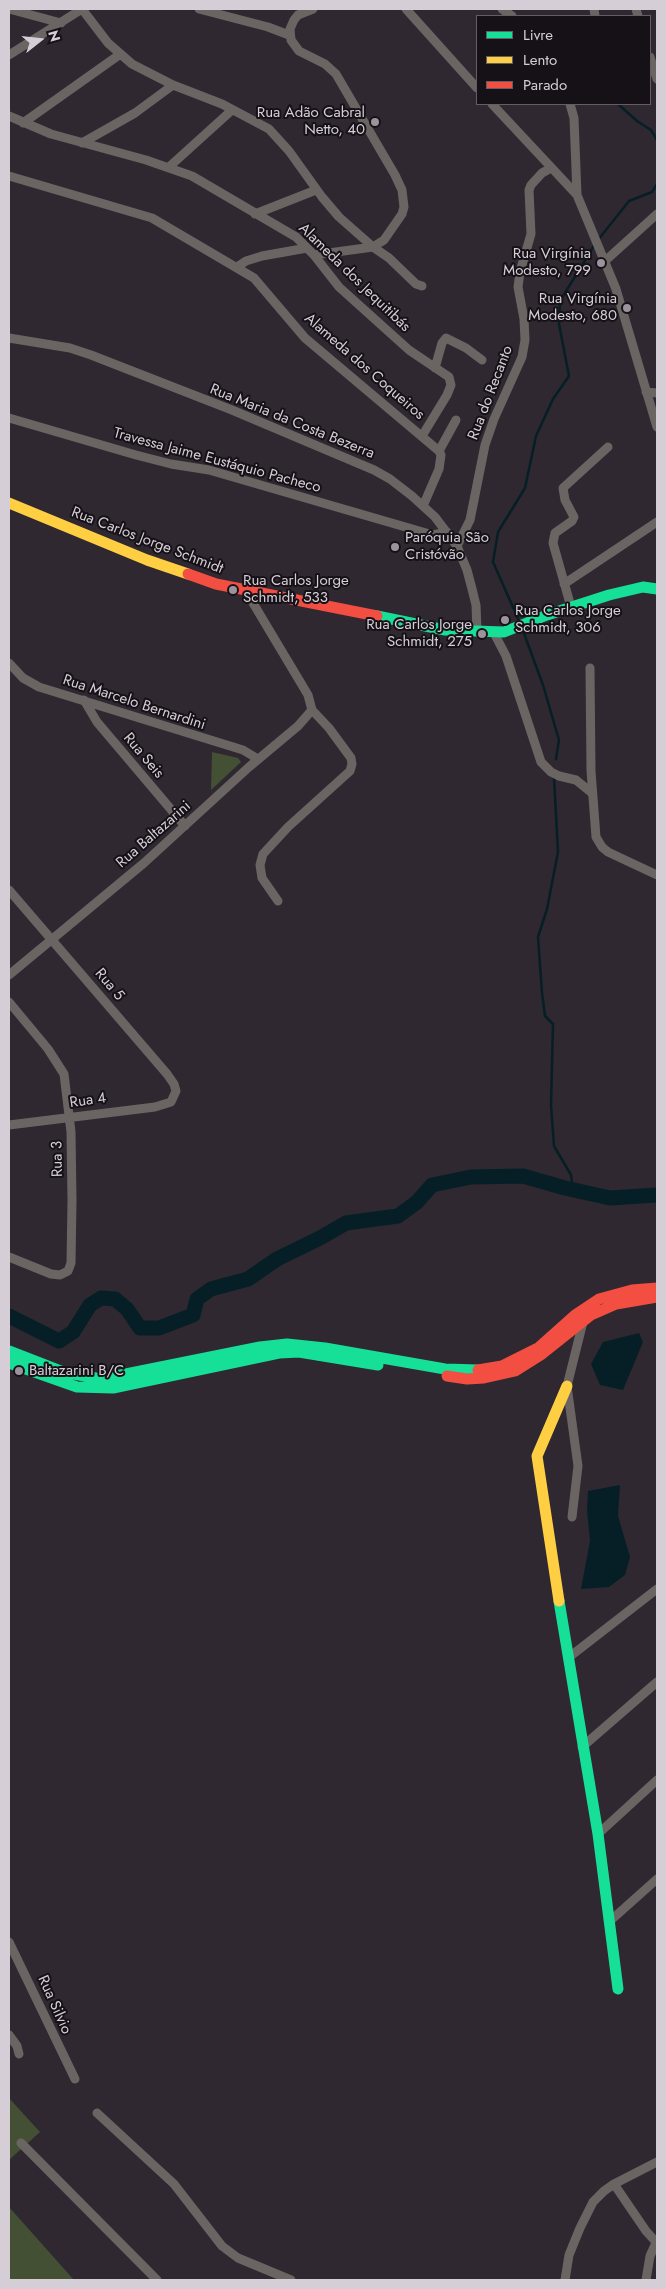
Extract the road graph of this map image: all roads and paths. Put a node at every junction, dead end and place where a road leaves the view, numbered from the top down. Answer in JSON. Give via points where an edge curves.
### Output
{"nodes":[{"id":1,"x":9,"y":9,"type":"edge"},
{"id":2,"x":82,"y":9,"type":"edge"},
{"id":3,"x":199,"y":9,"type":"edge"},
{"id":4,"x":313,"y":9,"type":"edge"},
{"id":5,"x":406,"y":9,"type":"edge"},
{"id":6,"x":61,"y":24,"type":"junction"},
{"id":7,"x":290,"y":35,"type":"junction"},
{"id":8,"x":118,"y":54,"type":"junction"},
{"id":9,"x":9,"y":55,"type":"edge"},
{"id":10,"x":651,"y":63,"type":"edge"},
{"id":11,"x":657,"y":79,"type":"edge"},
{"id":12,"x":173,"y":85,"type":"junction"},
{"id":13,"x":476,"y":87,"type":"edge"},
{"id":14,"x":493,"y":105,"type":"edge"},
{"id":15,"x":570,"y":105,"type":"edge"},
{"id":16,"x":232,"y":110,"type":"junction"},
{"id":17,"x":9,"y":116,"type":"edge"},
{"id":18,"x":23,"y":123,"type":"junction"},
{"id":19,"x":82,"y":143,"type":"junction"},
{"id":20,"x":168,"y":167,"type":"junction"},
{"id":21,"x":551,"y":168,"type":"junction"},
{"id":22,"x":9,"y":176,"type":"edge"},
{"id":23,"x":316,"y":190,"type":"junction"},
{"id":24,"x":577,"y":195,"type":"junction"},
{"id":25,"x":255,"y":214,"type":"junction"},
{"id":26,"x":657,"y":214,"type":"edge"},
{"id":27,"x":373,"y":247,"type":"junction"},
{"id":28,"x":307,"y":248,"type":"junction"},
{"id":29,"x":314,"y":255,"type":"junction"},
{"id":30,"x":605,"y":261,"type":"junction"},
{"id":31,"x":237,"y":267,"type":"junction"},
{"id":32,"x":422,"y":286,"type":"dead end"},
{"id":33,"x":9,"y":338,"type":"edge"},
{"id":34,"x":482,"y":360,"type":"dead end"},
{"id":35,"x":435,"y":368,"type":"junction"},
{"id":36,"x":646,"y":392,"type":"junction"},
{"id":37,"x":657,"y":393,"type":"edge"},
{"id":38,"x":9,"y":418,"type":"edge"},
{"id":39,"x":456,"y":420,"type":"dead end"},
{"id":40,"x":657,"y":427,"type":"edge"},
{"id":41,"x":422,"y":436,"type":"junction"},
{"id":42,"x":608,"y":447,"type":"dead end"},
{"id":43,"x":439,"y":451,"type":"junction"},
{"id":44,"x":9,"y":503,"type":"edge"},
{"id":45,"x":423,"y":506,"type":"junction"},
{"id":46,"x":657,"y":522,"type":"edge"},
{"id":47,"x":447,"y":532,"type":"junction"},
{"id":48,"x":457,"y":546,"type":"junction"},
{"id":49,"x":564,"y":584,"type":"junction"},
{"id":50,"x":657,"y":589,"type":"edge"},
{"id":51,"x":248,"y":592,"type":"junction"},
{"id":52,"x":571,"y":607,"type":"junction"},
{"id":53,"x":477,"y":631,"type":"junction"},
{"id":54,"x":494,"y":633,"type":"junction"},
{"id":55,"x":9,"y":663,"type":"edge"},
{"id":56,"x":590,"y":668,"type":"dead end"},
{"id":57,"x":84,"y":700,"type":"junction"},
{"id":58,"x":312,"y":710,"type":"junction"},
{"id":59,"x":258,"y":759,"type":"junction"},
{"id":60,"x":591,"y":771,"type":"junction"},
{"id":61,"x":576,"y":780,"type":"junction"},
{"id":62,"x":592,"y":793,"type":"junction"},
{"id":63,"x":185,"y":826,"type":"junction"},
{"id":64,"x":657,"y":875,"type":"edge"},
{"id":65,"x":9,"y":890,"type":"edge"},
{"id":66,"x":278,"y":901,"type":"dead end"},
{"id":67,"x":52,"y":939,"type":"junction"},
{"id":68,"x":9,"y":975,"type":"edge"},
{"id":69,"x":9,"y":1002,"type":"edge"},
{"id":70,"x":171,"y":1102,"type":"joint"},
{"id":71,"x":70,"y":1118,"type":"junction"},
{"id":72,"x":9,"y":1125,"type":"edge"},
{"id":73,"x":9,"y":1258,"type":"edge"},
{"id":74,"x":657,"y":1288,"type":"edge"},
{"id":75,"x":657,"y":1297,"type":"edge"},
{"id":76,"x":583,"y":1322,"type":"junction"},
{"id":77,"x":9,"y":1351,"type":"edge"},
{"id":78,"x":9,"y":1363,"type":"edge"},
{"id":79,"x":567,"y":1386,"type":"junction"},
{"id":80,"x":572,"y":1517,"type":"dead end"},
{"id":81,"x":657,"y":1589,"type":"edge"},
{"id":82,"x":568,"y":1658,"type":"junction"},
{"id":83,"x":657,"y":1682,"type":"edge"},
{"id":84,"x":582,"y":1747,"type":"junction"},
{"id":85,"x":657,"y":1780,"type":"edge"},
{"id":86,"x":598,"y":1834,"type":"junction"},
{"id":87,"x":657,"y":1879,"type":"edge"},
{"id":88,"x":610,"y":1920,"type":"junction"},
{"id":89,"x":9,"y":1942,"type":"edge"},
{"id":90,"x":618,"y":1989,"type":"dead end"},
{"id":91,"x":9,"y":2035,"type":"edge"},
{"id":92,"x":19,"y":2054,"type":"dead end"},
{"id":93,"x":75,"y":2080,"type":"dead end"},
{"id":94,"x":97,"y":2113,"type":"dead end"},
{"id":95,"x":21,"y":2143,"type":"dead end"},
{"id":96,"x":657,"y":2162,"type":"edge"},
{"id":97,"x":614,"y":2184,"type":"junction"},
{"id":98,"x":657,"y":2243,"type":"edge"},
{"id":99,"x":157,"y":2280,"type":"edge"},
{"id":100,"x":291,"y":2280,"type":"edge"},
{"id":101,"x":565,"y":2280,"type":"edge"},
{"id":102,"x":646,"y":2280,"type":"edge"}],
"edges":[{"from":1,"to":6,"type":"street"},
{"from":2,"to":6,"type":"street"},
{"from":2,"to":8,"type":"street"},
{"from":3,"to":7,"type":"street"},
{"from":4,"to":7,"type":"street","via":[[298,15]]},
{"from":5,"to":13,"type":"street"},
{"from":6,"to":9,"type":"street"},
{"from":7,"to":27,"type":"street","via":[[292,44],[299,51],[326,64],[336,74],[402,190],[402,214],[384,240]]},
{"from":8,"to":12,"type":"street","via":[[143,71]]},
{"from":8,"to":18,"type":"street"},
{"from":10,"to":11,"type":"street"},
{"from":12,"to":16,"type":"street"},
{"from":12,"to":19,"type":"street","via":[[135,113]]},
{"from":14,"to":21,"type":"street"},
{"from":15,"to":24,"type":"street","via":[[574,118]]},
{"from":16,"to":20,"type":"street"},
{"from":16,"to":23,"type":"street","via":[[276,135]]},
{"from":17,"to":18,"type":"street","name":"Alameda dos Jequitibás"},
{"from":18,"to":19,"type":"street","name":"Alameda dos Jequitibás"},
{"from":19,"to":20,"type":"street","name":"Alameda dos Jequitibás"},
{"from":20,"to":25,"type":"street","name":"Alameda dos Jequitibás","via":[[208,184]]},
{"from":21,"to":24,"type":"street"},
{"from":21,"to":48,"type":"street","name":"Rua do Recanto","via":[[542,173],[529,190],[531,234],[518,287],[524,319],[522,357],[485,445],[470,520]]},
{"from":22,"to":31,"type":"street","name":"Alameda dos Coqueiros","via":[[144,215]]},
{"from":23,"to":25,"type":"street"},
{"from":23,"to":27,"type":"street"},
{"from":24,"to":30,"type":"street"},
{"from":25,"to":28,"type":"street","name":"Alameda dos Jequitibás","via":[[296,237]]},
{"from":26,"to":30,"type":"street"},
{"from":27,"to":29,"type":"street"},
{"from":27,"to":32,"type":"street"},
{"from":28,"to":29,"type":"street","name":"Alameda dos Jequitibás"},
{"from":28,"to":31,"type":"street","via":[[262,256]]},
{"from":29,"to":35,"type":"street","name":"Alameda dos Jequitibás","via":[[339,287],[409,350]]},
{"from":30,"to":36,"type":"street"},
{"from":31,"to":41,"type":"street","name":"Alameda dos Coqueiros","via":[[261,284],[305,338]]},
{"from":33,"to":45,"type":"street","name":"Rua Maria da Costa Bezerra","via":[[70,348],[232,410],[374,470],[402,487]]},
{"from":34,"to":35,"type":"street","via":[[446,338]]},
{"from":35,"to":41,"type":"street","name":"Alameda dos Jequitibás","via":[[448,377],[450,385]]},
{"from":36,"to":37,"type":"street"},
{"from":36,"to":40,"type":"street"},
{"from":38,"to":47,"type":"street","name":"Travessa Jaime Eustáquio Pacheco","via":[[136,455],[218,472],[433,535]]},
{"from":39,"to":43,"type":"street"},
{"from":41,"to":43,"type":"street","name":"Alameda dos Coqueiros"},
{"from":42,"to":49,"type":"street","via":[[563,488],[565,500],[574,516],[552,538]]},
{"from":43,"to":45,"type":"street","via":[[439,469]]},
{"from":44,"to":51,"type":"main road","name":"Rua Carlos Jorge Schmidt","via":[[147,560]]},
{"from":45,"to":47,"type":"street","name":"Rua Maria da Costa Bezerra"},
{"from":46,"to":49,"type":"street"},
{"from":47,"to":48,"type":"street","name":"Rua Maria da Costa Bezerra"},
{"from":48,"to":53,"type":"street","name":"Rua Maria da Costa Bezerra","via":[[476,605]]},
{"from":49,"to":52,"type":"street"},
{"from":50,"to":52,"type":"main road","name":"Rua Carlos Jorge Schmidt","via":[[643,587]]},
{"from":51,"to":53,"type":"main road","name":"Rua Carlos Jorge Schmidt","via":[[420,626]]},
{"from":51,"to":58,"type":"street","via":[[308,695]]},
{"from":52,"to":54,"type":"main road","name":"Rua Carlos Jorge Schmidt"},
{"from":53,"to":54,"type":"main road","name":"Rua Carlos Jorge Schmidt"},
{"from":54,"to":61,"type":"street","via":[[506,656],[542,762],[556,775]]},
{"from":55,"to":57,"type":"street","name":"Rua Marcelo Bernardini","via":[[31,684]]},
{"from":56,"to":60,"type":"street"},
{"from":57,"to":59,"type":"street","name":"Rua Marcelo Bernardini","via":[[243,750]]},
{"from":57,"to":63,"type":"street","name":"Rua Seis","via":[[97,722]]},
{"from":58,"to":59,"type":"street","name":"Rua Baltazarini"},
{"from":58,"to":66,"type":"street","via":[[346,750],[352,767],[263,854],[262,878]]},
{"from":59,"to":63,"type":"street","name":"Rua Baltazarini"},
{"from":60,"to":61,"type":"street"},
{"from":60,"to":62,"type":"street"},
{"from":61,"to":62,"type":"street"},
{"from":62,"to":64,"type":"street","via":[[596,837],[602,847]]},
{"from":63,"to":67,"type":"street","name":"Rua Baltazarini"},
{"from":65,"to":67,"type":"street","name":"Rua 5"},
{"from":67,"to":68,"type":"street","name":"Rua Baltazarini"},
{"from":67,"to":70,"type":"street","name":"Rua 5","via":[[171,1079],[176,1091]]},
{"from":69,"to":71,"type":"street","name":"Rua 3","via":[[58,1062],[64,1074]]},
{"from":70,"to":71,"type":"street","name":"Rua 4"},
{"from":71,"to":72,"type":"street","name":"Rua 4"},
{"from":71,"to":73,"type":"street","name":"Rua 3","via":[[70,1267],[57,1275]]},
{"from":74,"to":77,"type":"main road","via":[[632,1290],[599,1299],[580,1310],[538,1348],[502,1366],[475,1370],[287,1344],[101,1379],[62,1372]]},
{"from":75,"to":76,"type":"main road","via":[[616,1304]]},
{"from":76,"to":78,"type":"main road","via":[[526,1366],[484,1378],[467,1379],[299,1352],[259,1357],[133,1385],[96,1388],[77,1387]]},
{"from":76,"to":79,"type":"street"},
{"from":79,"to":80,"type":"street","via":[[578,1466]]},
{"from":79,"to":82,"type":"main road","via":[[537,1456]]},
{"from":81,"to":82,"type":"street"},
{"from":82,"to":84,"type":"main road"},
{"from":83,"to":84,"type":"street"},
{"from":84,"to":86,"type":"main road"},
{"from":85,"to":86,"type":"street"},
{"from":86,"to":88,"type":"main road"},
{"from":87,"to":88,"type":"street"},
{"from":88,"to":90,"type":"main road"},
{"from":89,"to":93,"type":"street","name":"Rua Silvio"},
{"from":91,"to":92,"type":"street"},
{"from":94,"to":100,"type":"street","via":[[174,2184],[222,2246],[238,2258]]},
{"from":95,"to":99,"type":"street"},
{"from":96,"to":97,"type":"street"},
{"from":97,"to":98,"type":"street"},
{"from":97,"to":101,"type":"street","via":[[593,2202],[570,2255]]},
{"from":98,"to":102,"type":"street","via":[[650,2256]]}]}
